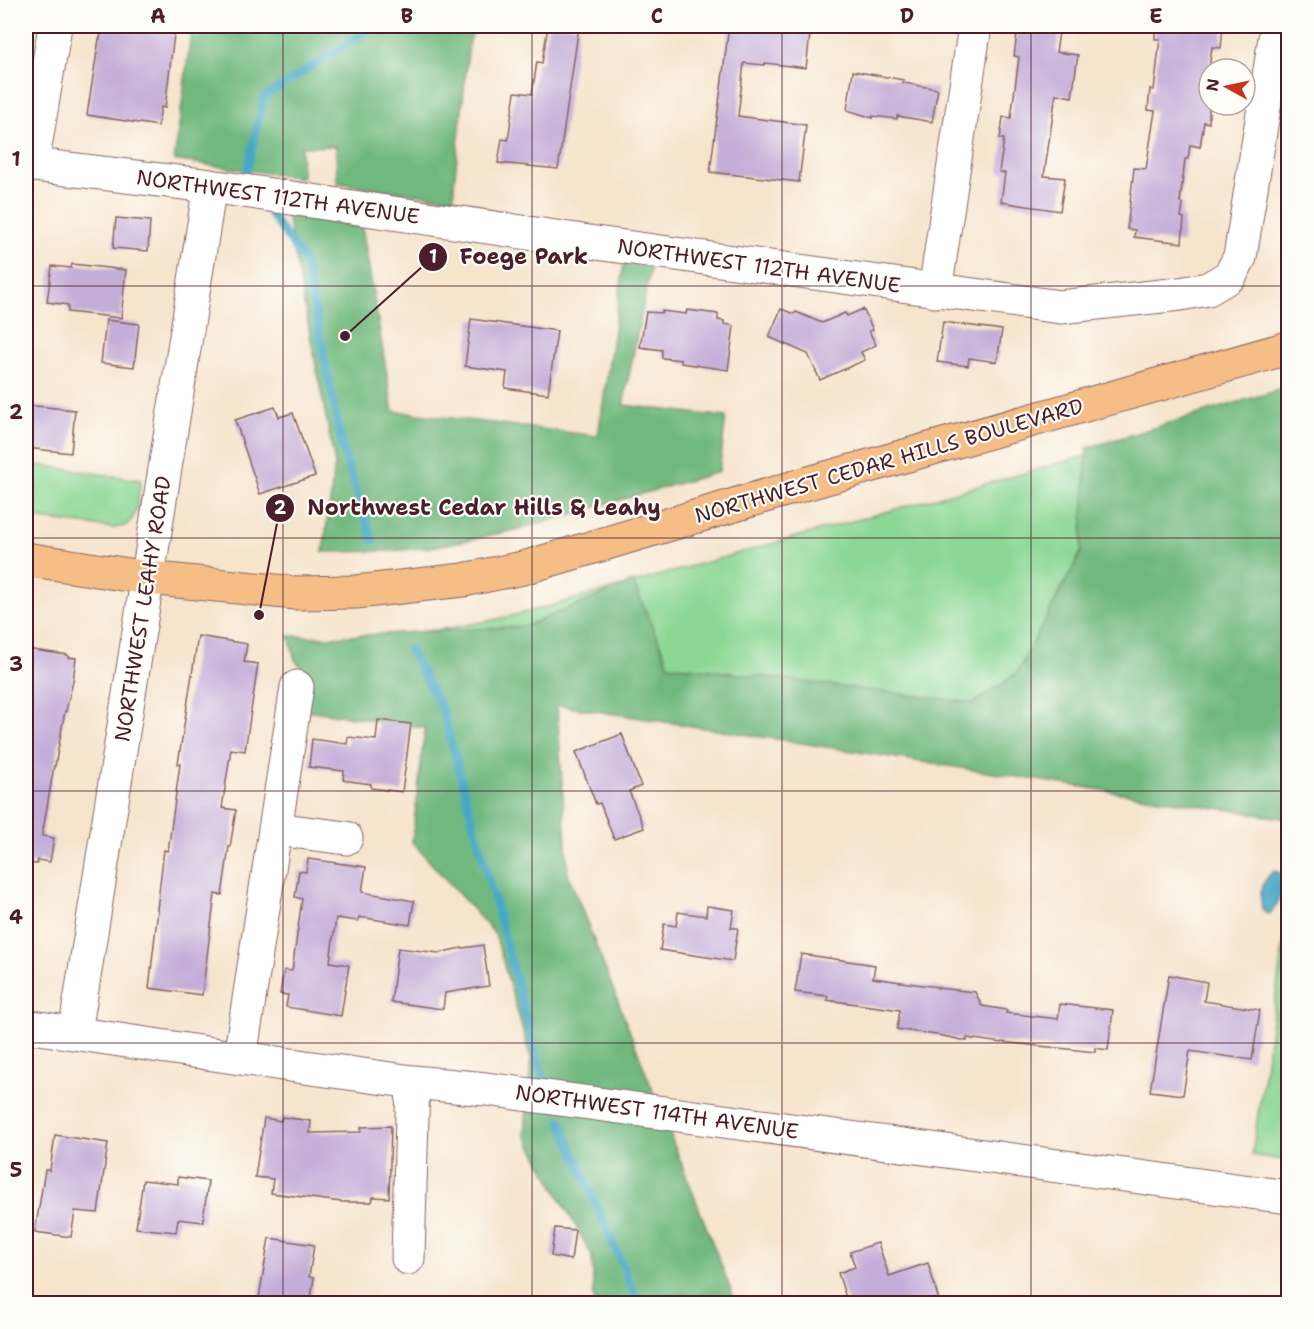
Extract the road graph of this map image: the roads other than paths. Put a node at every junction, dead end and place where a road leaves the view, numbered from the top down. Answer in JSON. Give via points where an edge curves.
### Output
{"nodes":[{"id":1,"x":54,"y":26,"type":"edge"},
{"id":2,"x":975,"y":26,"type":"edge"},
{"id":3,"x":1277,"y":26,"type":"edge"},
{"id":4,"x":29,"y":164,"type":"edge"},
{"id":5,"x":210,"y":186,"type":"junction"},
{"id":6,"x":935,"y":291,"type":"junction"},
{"id":7,"x":1288,"y":348,"type":"edge"},
{"id":8,"x":26,"y":559,"type":"edge"},
{"id":9,"x":148,"y":578,"type":"junction"},
{"id":10,"x":297,"y":687,"type":"dead end"},
{"id":11,"x":275,"y":829,"type":"junction"},
{"id":12,"x":346,"y":838,"type":"dead end"},
{"id":13,"x":26,"y":1026,"type":"edge"},
{"id":14,"x":75,"y":1033,"type":"junction"},
{"id":15,"x":240,"y":1058,"type":"junction"},
{"id":16,"x":413,"y":1082,"type":"junction"},
{"id":17,"x":1288,"y":1197,"type":"edge"},
{"id":18,"x":408,"y":1258,"type":"dead end"}],
"edges":[{"from":1,"to":4,"type":"street"},
{"from":2,"to":6,"type":"street"},
{"from":3,"to":6,"type":"street","name":"NORTHWEST 112TH AVENUE","via":[[1240,257],[1230,276],[1208,288],[1180,294],[1060,307]]},
{"from":4,"to":5,"type":"street","name":"NORTHWEST 112TH AVENUE"},
{"from":5,"to":6,"type":"street","name":"NORTHWEST 112TH AVENUE"},
{"from":5,"to":9,"type":"street","name":"NORTHWEST LEAHY ROAD"},
{"from":7,"to":9,"type":"main road","name":"NORTHWEST CEDAR HILLS BOULEVARD","via":[[503,572],[356,592],[295,593]]},
{"from":8,"to":9,"type":"main road","name":"NORTHWEST CEDAR HILLS BOULEVARD"},
{"from":9,"to":14,"type":"street","name":"NORTHWEST LEAHY ROAD"},
{"from":10,"to":11,"type":"street"},
{"from":11,"to":12,"type":"street"},
{"from":11,"to":15,"type":"street"},
{"from":13,"to":14,"type":"street","name":"NORTHWEST 114TH AVENUE"},
{"from":14,"to":15,"type":"street","name":"NORTHWEST 114TH AVENUE"},
{"from":15,"to":16,"type":"street","name":"NORTHWEST 114TH AVENUE"},
{"from":16,"to":17,"type":"street","name":"NORTHWEST 114TH AVENUE","via":[[497,1090]]},
{"from":16,"to":18,"type":"street"}]}
